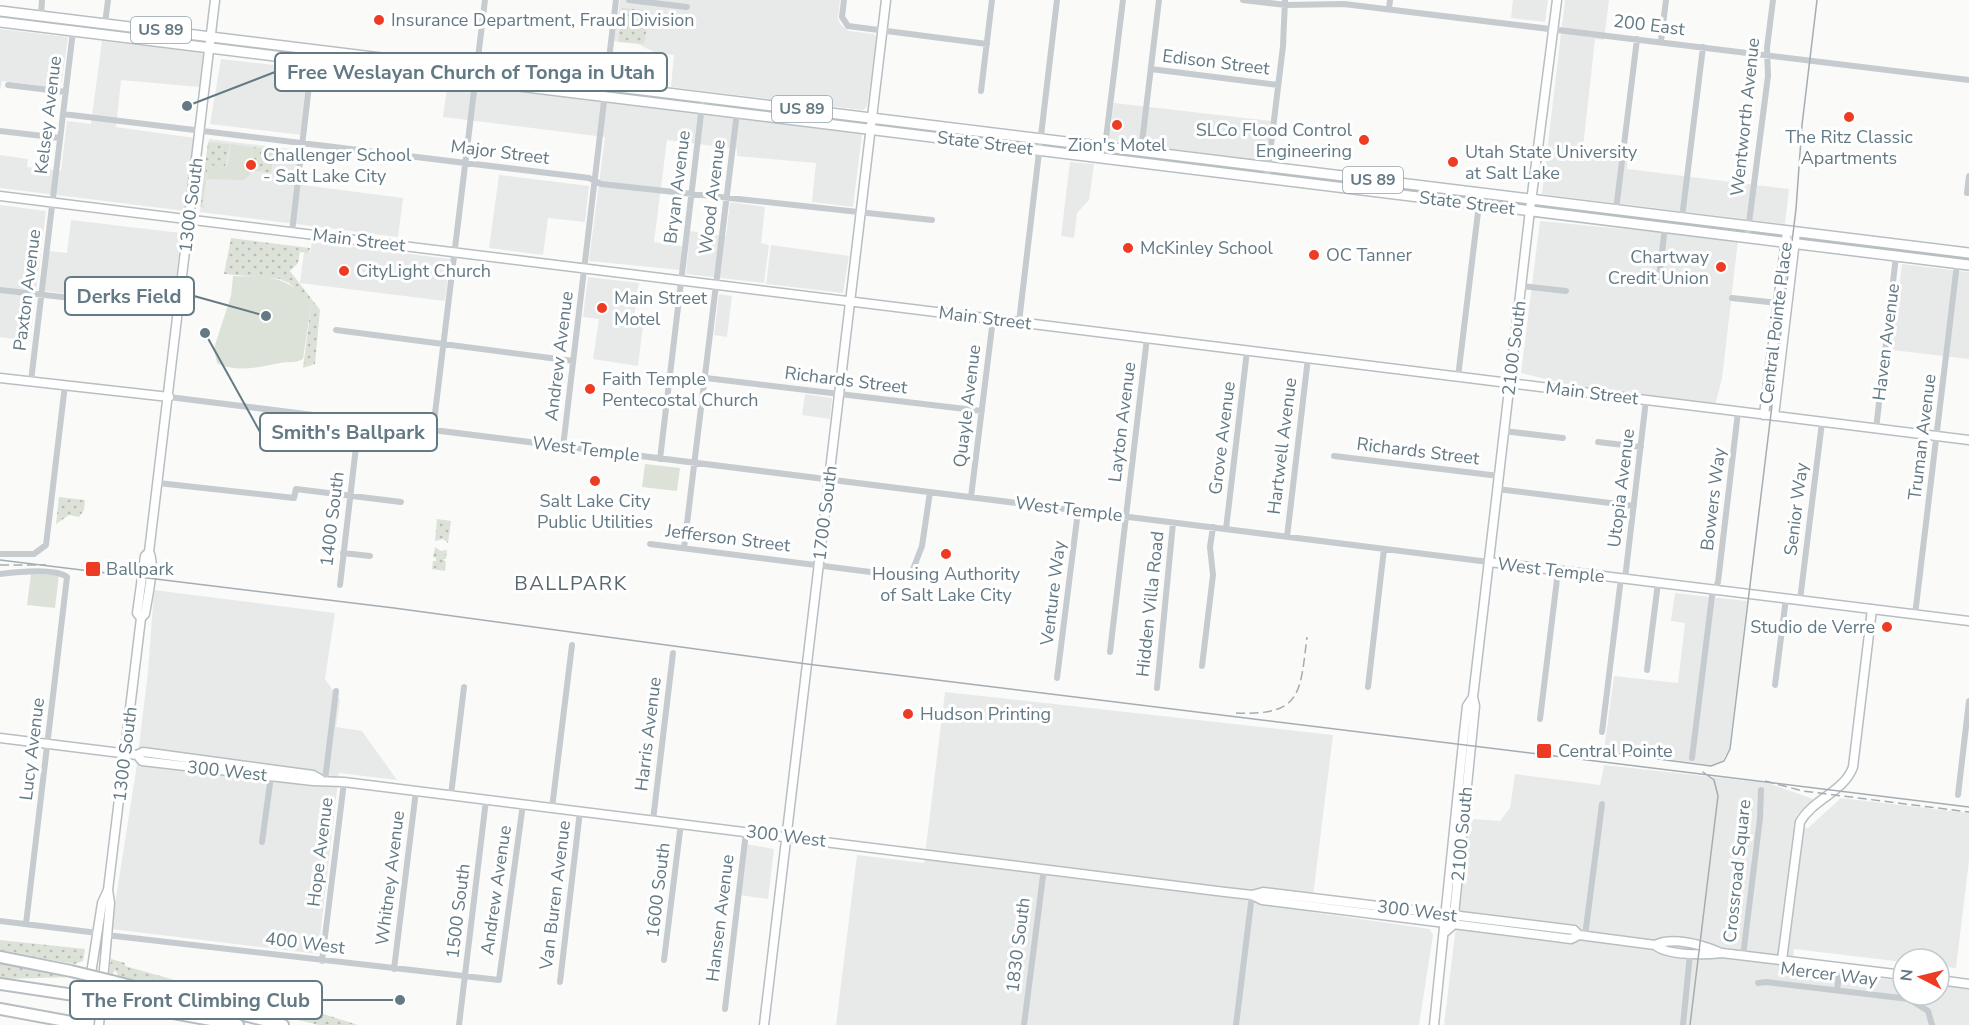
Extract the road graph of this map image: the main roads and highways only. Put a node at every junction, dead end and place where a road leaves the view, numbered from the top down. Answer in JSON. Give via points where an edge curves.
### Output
{"nodes":[{"id":1,"x":215,"y":0,"type":"edge"},
{"id":2,"x":886,"y":0,"type":"edge"},
{"id":3,"x":1557,"y":0,"type":"edge"},
{"id":4,"x":0,"y":11,"type":"edge"},
{"id":5,"x":41,"y":16,"type":"junction"},
{"id":6,"x":0,"y":22,"type":"edge"},
{"id":7,"x":90,"y":22,"type":"junction"},
{"id":8,"x":17,"y":24,"type":"junction"},
{"id":9,"x":73,"y":31,"type":"junction"},
{"id":10,"x":211,"y":36,"type":"junction"},
{"id":11,"x":210,"y":47,"type":"junction"},
{"id":12,"x":871,"y":118,"type":"junction"},
{"id":13,"x":870,"y":129,"type":"junction"},
{"id":14,"x":0,"y":196,"type":"edge"},
{"id":15,"x":1531,"y":199,"type":"junction"},
{"id":16,"x":1530,"y":210,"type":"junction"},
{"id":17,"x":190,"y":219,"type":"junction"},
{"id":18,"x":1706,"y":221,"type":"junction"},
{"id":19,"x":1665,"y":227,"type":"junction"},
{"id":20,"x":1792,"y":231,"type":"junction"},
{"id":21,"x":1790,"y":243,"type":"junction"},
{"id":22,"x":1964,"y":253,"type":"edge"},
{"id":23,"x":1969,"y":259,"type":"edge"},
{"id":24,"x":1933,"y":261,"type":"junction"},
{"id":25,"x":1957,"y":264,"type":"junction"},
{"id":26,"x":1969,"y":265,"type":"edge"},
{"id":27,"x":850,"y":301,"type":"junction"},
{"id":28,"x":0,"y":378,"type":"edge"},
{"id":29,"x":1510,"y":383,"type":"junction"},
{"id":30,"x":169,"y":397,"type":"junction"},
{"id":31,"x":1764,"y":415,"type":"junction"},
{"id":32,"x":1774,"y":416,"type":"junction"},
{"id":33,"x":1969,"y":440,"type":"edge"},
{"id":34,"x":1489,"y":562,"type":"junction"},
{"id":35,"x":1872,"y":609,"type":"junction"},
{"id":36,"x":1969,"y":621,"type":"edge"},
{"id":37,"x":1473,"y":697,"type":"junction"},
{"id":38,"x":0,"y":738,"type":"edge"},
{"id":39,"x":126,"y":754,"type":"junction"},
{"id":40,"x":137,"y":755,"type":"junction"},
{"id":41,"x":323,"y":779,"type":"junction"},
{"id":42,"x":786,"y":836,"type":"junction"},
{"id":43,"x":1252,"y":895,"type":"junction"},
{"id":44,"x":1445,"y":914,"type":"junction"},
{"id":45,"x":1454,"y":915,"type":"junction"},
{"id":46,"x":1447,"y":927,"type":"junction"},
{"id":47,"x":102,"y":934,"type":"junction"},
{"id":48,"x":1582,"y":936,"type":"junction"},
{"id":49,"x":1655,"y":945,"type":"junction"},
{"id":50,"x":1722,"y":953,"type":"junction"},
{"id":51,"x":0,"y":957,"type":"edge"},
{"id":52,"x":1782,"y":960,"type":"junction"},
{"id":53,"x":1891,"y":973,"type":"edge"},
{"id":54,"x":1951,"y":982,"type":"edge"},
{"id":55,"x":0,"y":984,"type":"edge"},
{"id":56,"x":1969,"y":984,"type":"edge"},
{"id":57,"x":88,"y":997,"type":"junction"},
{"id":58,"x":101,"y":1000,"type":"junction"},
{"id":59,"x":0,"y":1009,"type":"edge"},
{"id":60,"x":83,"y":1025,"type":"edge"},
{"id":61,"x":88,"y":1025,"type":"edge"},
{"id":62,"x":99,"y":1025,"type":"edge"},
{"id":63,"x":238,"y":1025,"type":"edge"},
{"id":64,"x":283,"y":1025,"type":"edge"},
{"id":65,"x":764,"y":1025,"type":"edge"},
{"id":66,"x":1434,"y":1025,"type":"edge"}],
"edges":[{"from":1,"to":10,"type":"main road","name":"1300 South"},
{"from":2,"to":12,"type":"main road","name":"1700 South"},
{"from":3,"to":15,"type":"main road","name":"2100 South"},
{"from":4,"to":5,"type":"main road","name":"State Street","number":"US 89"},
{"from":5,"to":7,"type":"main road","name":"State Street","number":"US 89"},
{"from":5,"to":8,"type":"main road"},
{"from":6,"to":8,"type":"main road","name":"State Street","number":"US 89"},
{"from":7,"to":9,"type":"main road"},
{"from":7,"to":10,"type":"main road","name":"State Street","number":"US 89"},
{"from":8,"to":9,"type":"main road","name":"State Street","number":"US 89"},
{"from":9,"to":11,"type":"main road","name":"State Street","number":"US 89"},
{"from":10,"to":11,"type":"main road","name":"1300 South"},
{"from":10,"to":12,"type":"main road","name":"State Street","number":"US 89"},
{"from":11,"to":13,"type":"main road","name":"State Street","number":"US 89"},
{"from":11,"to":17,"type":"main road","name":"1300 South"},
{"from":12,"to":13,"type":"main road","name":"1700 South"},
{"from":12,"to":15,"type":"main road","name":"State Street","number":"US 89"},
{"from":13,"to":16,"type":"main road","name":"State Street","number":"US 89"},
{"from":13,"to":27,"type":"main road","name":"1700 South"},
{"from":14,"to":17,"type":"main road","name":"Main Street"},
{"from":15,"to":16,"type":"main road","name":"2100 South"},
{"from":15,"to":18,"type":"main road","name":"State Street","number":"US 89"},
{"from":16,"to":19,"type":"main road","name":"State Street","number":"US 89"},
{"from":16,"to":29,"type":"main road","name":"2100 South"},
{"from":17,"to":27,"type":"main road","name":"Main Street"},
{"from":17,"to":30,"type":"main road","name":"1300 South"},
{"from":18,"to":19,"type":"main road","via":[[1696,225],[1670,223]]},
{"from":18,"to":20,"type":"main road","name":"State Street","number":"US 89"},
{"from":19,"to":21,"type":"main road","name":"State Street","number":"US 89"},
{"from":20,"to":21,"type":"main road","name":"Central Pointe Place"},
{"from":20,"to":22,"type":"main road","name":"State Street","number":"US 89"},
{"from":21,"to":24,"type":"main road","name":"State Street","number":"US 89"},
{"from":21,"to":31,"type":"main road","name":"Central Pointe Place"},
{"from":21,"to":32,"type":"main road","name":"Central Pointe Place"},
{"from":22,"to":24,"type":"main road","via":[[1952,258],[1936,256]]},
{"from":23,"to":25,"type":"main road","via":[[1963,258]]},
{"from":24,"to":25,"type":"main road","name":"State Street","number":"US 89"},
{"from":25,"to":26,"type":"main road","name":"State Street","number":"US 89"},
{"from":27,"to":29,"type":"main road","name":"Main Street"},
{"from":27,"to":42,"type":"main road","name":"1700 South"},
{"from":28,"to":30,"type":"main road"},
{"from":29,"to":31,"type":"main road","name":"Main Street"},
{"from":29,"to":34,"type":"main road","name":"2100 South"},
{"from":30,"to":39,"type":"main road","name":"1300 South","via":[[137,613],[141,618]]},
{"from":31,"to":32,"type":"main road","name":"Main Street"},
{"from":32,"to":33,"type":"main road","name":"Main Street"},
{"from":34,"to":35,"type":"main road","name":"West Temple"},
{"from":34,"to":37,"type":"main road","name":"2100 South"},
{"from":35,"to":36,"type":"main road","name":"West Temple"},
{"from":35,"to":52,"type":"main road","via":[[1853,767],[1846,780],[1800,822]]},
{"from":37,"to":44,"type":"main road","name":"2100 South","via":[[1467,706]]},
{"from":37,"to":45,"type":"main road","name":"2100 South"},
{"from":38,"to":39,"type":"main road","name":"300 West"},
{"from":39,"to":40,"type":"main road","name":"300 West"},
{"from":39,"to":47,"type":"main road","name":"1300 South"},
{"from":40,"to":41,"type":"main road","name":"300 West","via":[[143,752]]},
{"from":40,"to":41,"type":"main road","name":"300 West","via":[[142,760],[313,781]]},
{"from":41,"to":42,"type":"main road","name":"300 West"},
{"from":42,"to":43,"type":"main road","name":"300 West"},
{"from":42,"to":65,"type":"main road","name":"1700 South"},
{"from":43,"to":44,"type":"main road","name":"300 West","via":[[1263,892]]},
{"from":43,"to":46,"type":"main road","name":"300 West","via":[[1262,900]]},
{"from":44,"to":45,"type":"main road","name":"300 West"},
{"from":44,"to":46,"type":"main road","name":"2100 South"},
{"from":45,"to":46,"type":"main road","name":"2100 South"},
{"from":45,"to":48,"type":"main road","name":"300 West","via":[[1574,930]]},
{"from":46,"to":48,"type":"main road","name":"300 West","via":[[1571,939]]},
{"from":46,"to":66,"type":"main road","name":"2100 South"},
{"from":47,"to":57,"type":"main road"},
{"from":47,"to":58,"type":"main road"},
{"from":48,"to":49,"type":"main road","name":"300 West"},
{"from":49,"to":50,"type":"main road","name":"300 West","via":[[1660,950],[1690,954]]},
{"from":49,"to":50,"type":"main road","name":"300 West","via":[[1662,941],[1703,946]]},
{"from":50,"to":52,"type":"main road","name":"300 West"},
{"from":51,"to":64,"type":"highway","bridge":true,"via":[[71,970]]},
{"from":52,"to":53,"type":"main road","name":"300 West"},
{"from":54,"to":56,"type":"main road"},
{"from":55,"to":57,"type":"highway"},
{"from":57,"to":58,"type":"highway"},
{"from":57,"to":60,"type":"main road"},
{"from":58,"to":62,"type":"main road"},
{"from":58,"to":63,"type":"highway"},
{"from":59,"to":61,"type":"highway","bridge":true}]}
